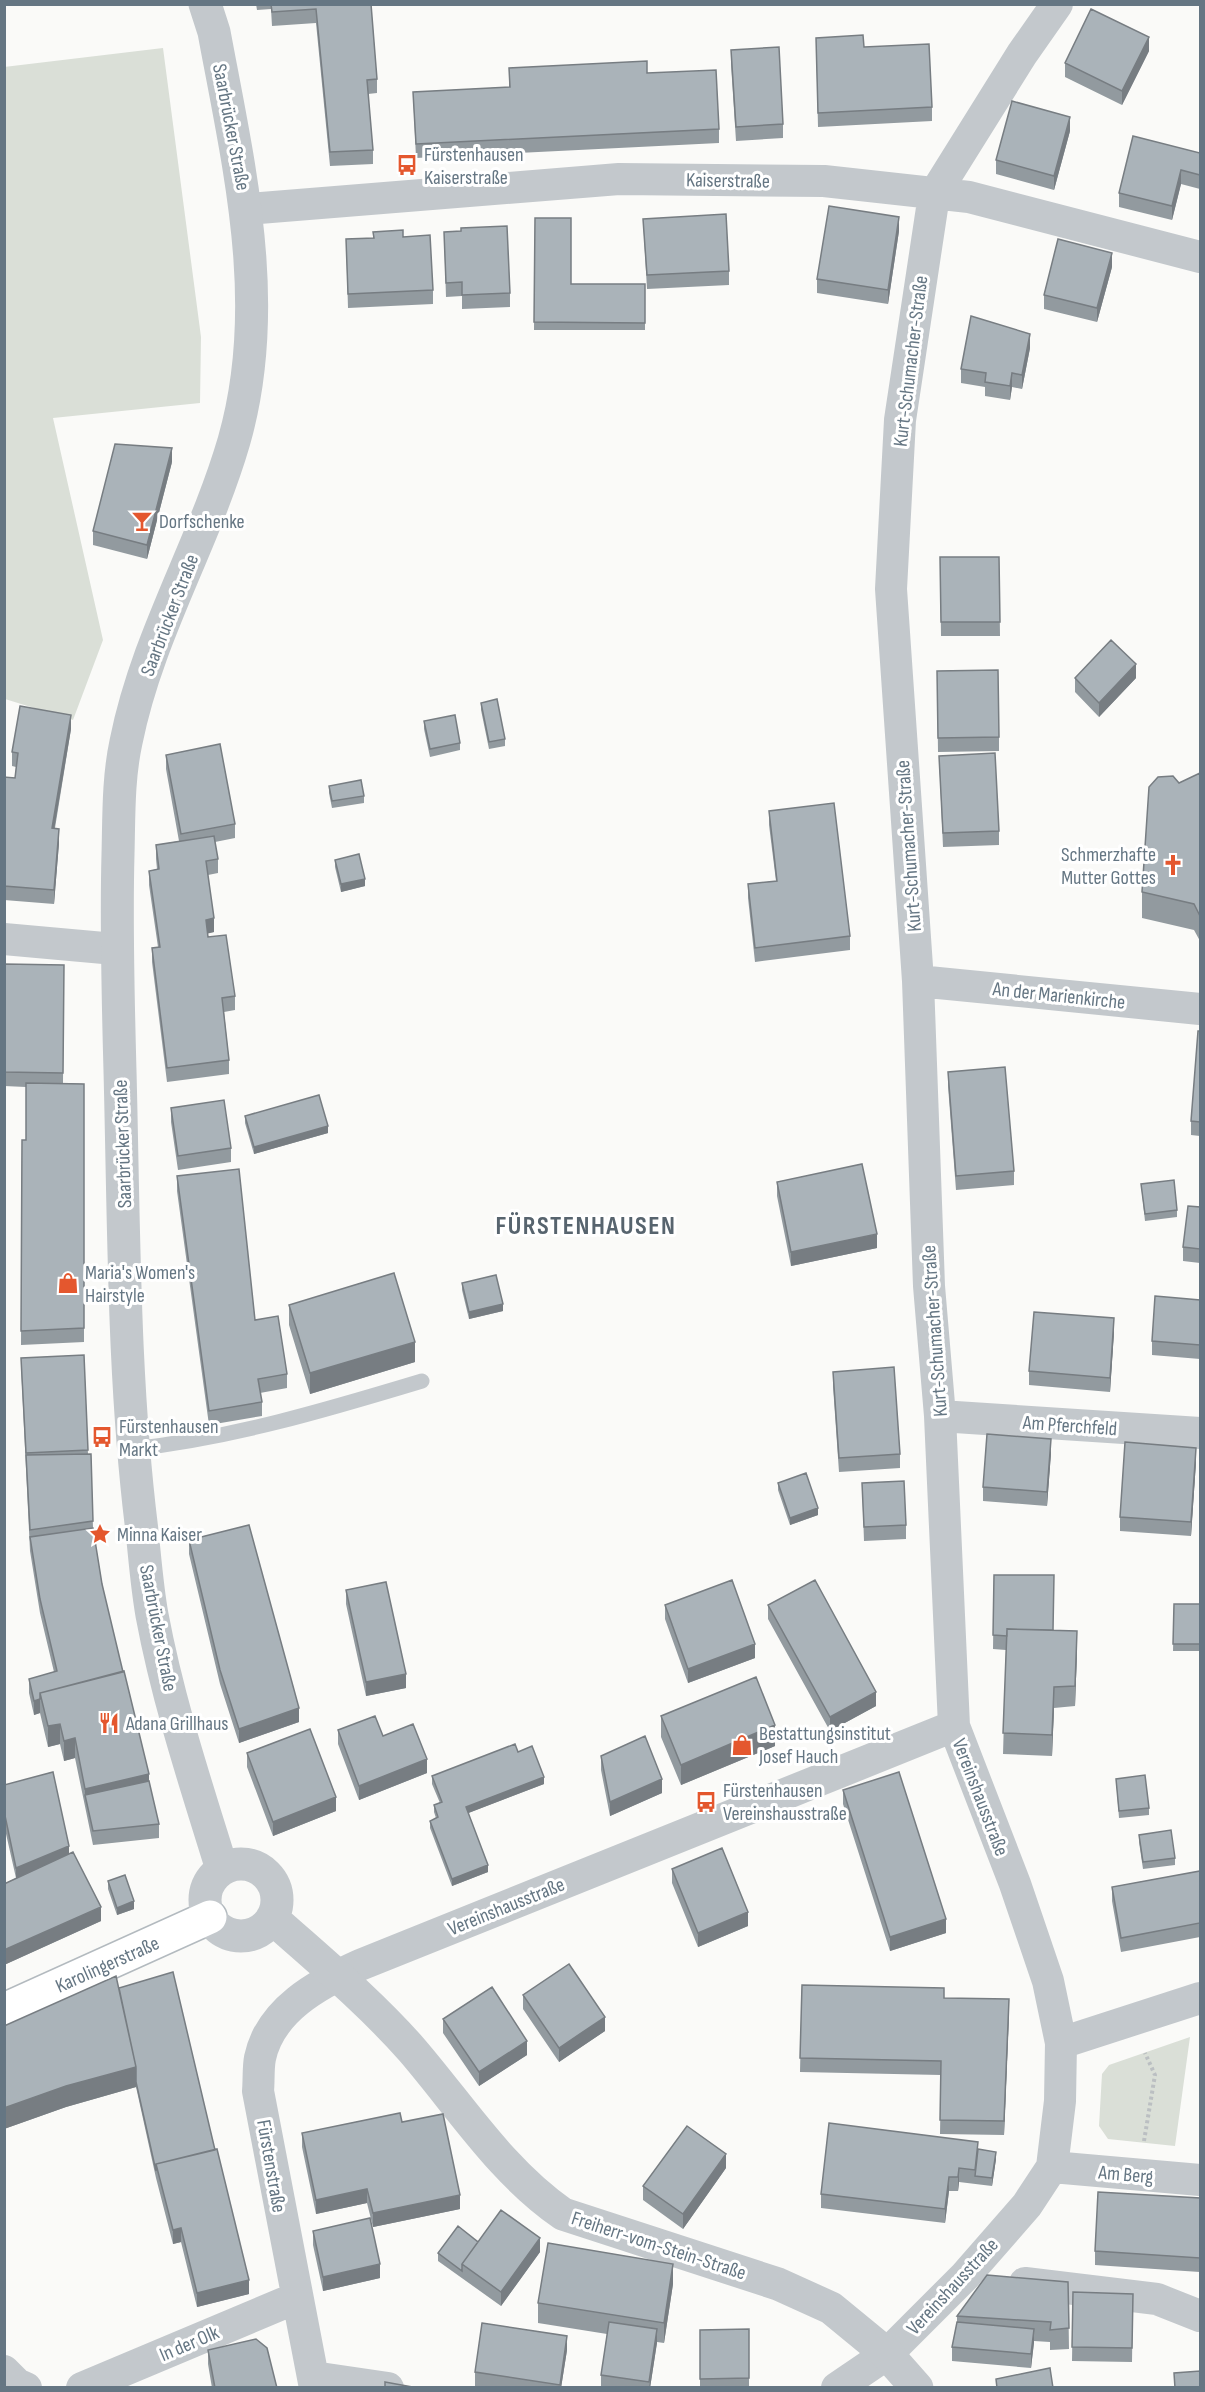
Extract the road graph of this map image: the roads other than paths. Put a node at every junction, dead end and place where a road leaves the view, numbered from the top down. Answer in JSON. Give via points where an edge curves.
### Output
{"nodes":[{"id":1,"x":205,"y":4,"type":"edge"},
{"id":2,"x":1057,"y":4,"type":"edge"},
{"id":3,"x":934,"y":195,"type":"junction"},
{"id":4,"x":247,"y":209,"type":"junction"},
{"id":5,"x":1200,"y":257,"type":"edge"},
{"id":6,"x":4,"y":939,"type":"edge"},
{"id":7,"x":116,"y":949,"type":"junction"},
{"id":8,"x":918,"y":981,"type":"junction"},
{"id":9,"x":1200,"y":1009,"type":"edge"},
{"id":10,"x":422,"y":1381,"type":"dead end"},
{"id":11,"x":940,"y":1416,"type":"junction"},
{"id":12,"x":1200,"y":1433,"type":"edge"},
{"id":13,"x":132,"y":1449,"type":"junction"},
{"id":14,"x":954,"y":1726,"type":"junction"},
{"id":15,"x":222,"y":1869,"type":"junction"},
{"id":16,"x":210,"y":1917,"type":"junction"},
{"id":17,"x":273,"y":1918,"type":"junction"},
{"id":18,"x":336,"y":1976,"type":"junction"},
{"id":19,"x":1200,"y":1998,"type":"edge"},
{"id":20,"x":4,"y":2010,"type":"edge"},
{"id":21,"x":1061,"y":2043,"type":"junction"},
{"id":22,"x":1052,"y":2167,"type":"junction"},
{"id":23,"x":1200,"y":2180,"type":"edge"},
{"id":24,"x":964,"y":2276,"type":"junction"},
{"id":25,"x":296,"y":2298,"type":"junction"},
{"id":26,"x":1200,"y":2316,"type":"edge"},
{"id":27,"x":887,"y":2354,"type":"junction"},
{"id":28,"x":4,"y":2371,"type":"edge"},
{"id":29,"x":314,"y":2382,"type":"edge"},
{"id":30,"x":26,"y":2388,"type":"edge"},
{"id":31,"x":82,"y":2388,"type":"edge"},
{"id":32,"x":388,"y":2388,"type":"edge"},
{"id":33,"x":837,"y":2388,"type":"edge"},
{"id":34,"x":917,"y":2388,"type":"edge"}],
"edges":[{"from":1,"to":4,"type":"street","name":"Saarbrücker Straße","via":[[214,32]]},
{"from":2,"to":3,"type":"street","name":"Kurt-Schumacher-Straße"},
{"from":3,"to":4,"type":"street","name":"Kaiserstraße","via":[[824,181],[619,179]]},
{"from":3,"to":5,"type":"street","name":"Kaiserstraße","via":[[969,197]]},
{"from":3,"to":8,"type":"street","name":"Kurt-Schumacher-Straße","via":[[900,420],[891,589]]},
{"from":4,"to":7,"type":"street","name":"Saarbrücker Straße","via":[[252,271],[250,366],[228,459],[207,521],[170,603],[126,742],[119,793]]},
{"from":6,"to":7,"type":"street"},
{"from":7,"to":13,"type":"street","name":"Saarbrücker Straße"},
{"from":8,"to":9,"type":"street","name":"An der Marienkirche"},
{"from":8,"to":11,"type":"street","name":"Kurt-Schumacher-Straße","via":[[929,1286]]},
{"from":10,"to":13,"type":"lane","via":[[228,1435]]},
{"from":11,"to":12,"type":"street","name":"Am Pferchfeld"},
{"from":11,"to":14,"type":"street","name":"Kurt-Schumacher-Straße"},
{"from":13,"to":15,"type":"street","name":"Saarbrücker Straße","via":[[152,1614],[184,1745]]},
{"from":14,"to":18,"type":"street","name":"Vereinshausstraße"},
{"from":14,"to":21,"type":"street","name":"Vereinshausstraße","via":[[1048,1981]]},
{"from":15,"to":16,"type":"street","via":[[214,1876],[205,1896]]},
{"from":15,"to":17,"type":"street","via":[[245,1864],[266,1873],[277,1894]]},
{"from":16,"to":17,"type":"street","via":[[225,1932],[247,1935]]},
{"from":16,"to":20,"type":"main road","name":"Karolingerstraße"},
{"from":17,"to":18,"type":"street","name":"Freiherr-vom-Stein-Straße"},
{"from":18,"to":25,"type":"street","name":"Fürstenstraße","via":[[293,2003],[275,2024],[260,2058],[258,2091]]},
{"from":18,"to":27,"type":"street","name":"Freiherr-vom-Stein-Straße","via":[[411,2049],[470,2125],[544,2201],[563,2214],[594,2225],[778,2284],[831,2308]]},
{"from":19,"to":21,"type":"street"},
{"from":21,"to":22,"type":"street","name":"Vereinshausstraße","via":[[1060,2102]]},
{"from":22,"to":23,"type":"street","name":"Am Berg"},
{"from":22,"to":24,"type":"street","name":"Vereinshausstraße","via":[[1027,2205]]},
{"from":24,"to":26,"type":"street","via":[[1157,2299]]},
{"from":24,"to":27,"type":"street","name":"Vereinshausstraße"},
{"from":25,"to":29,"type":"street","name":"Fürstenstraße"},
{"from":25,"to":31,"type":"street","name":"In der Olk"},
{"from":27,"to":33,"type":"street"},
{"from":27,"to":34,"type":"street","name":"Freiherr-vom-Stein-Straße"},
{"from":28,"to":30,"type":"street"},
{"from":29,"to":32,"type":"street"}]}
